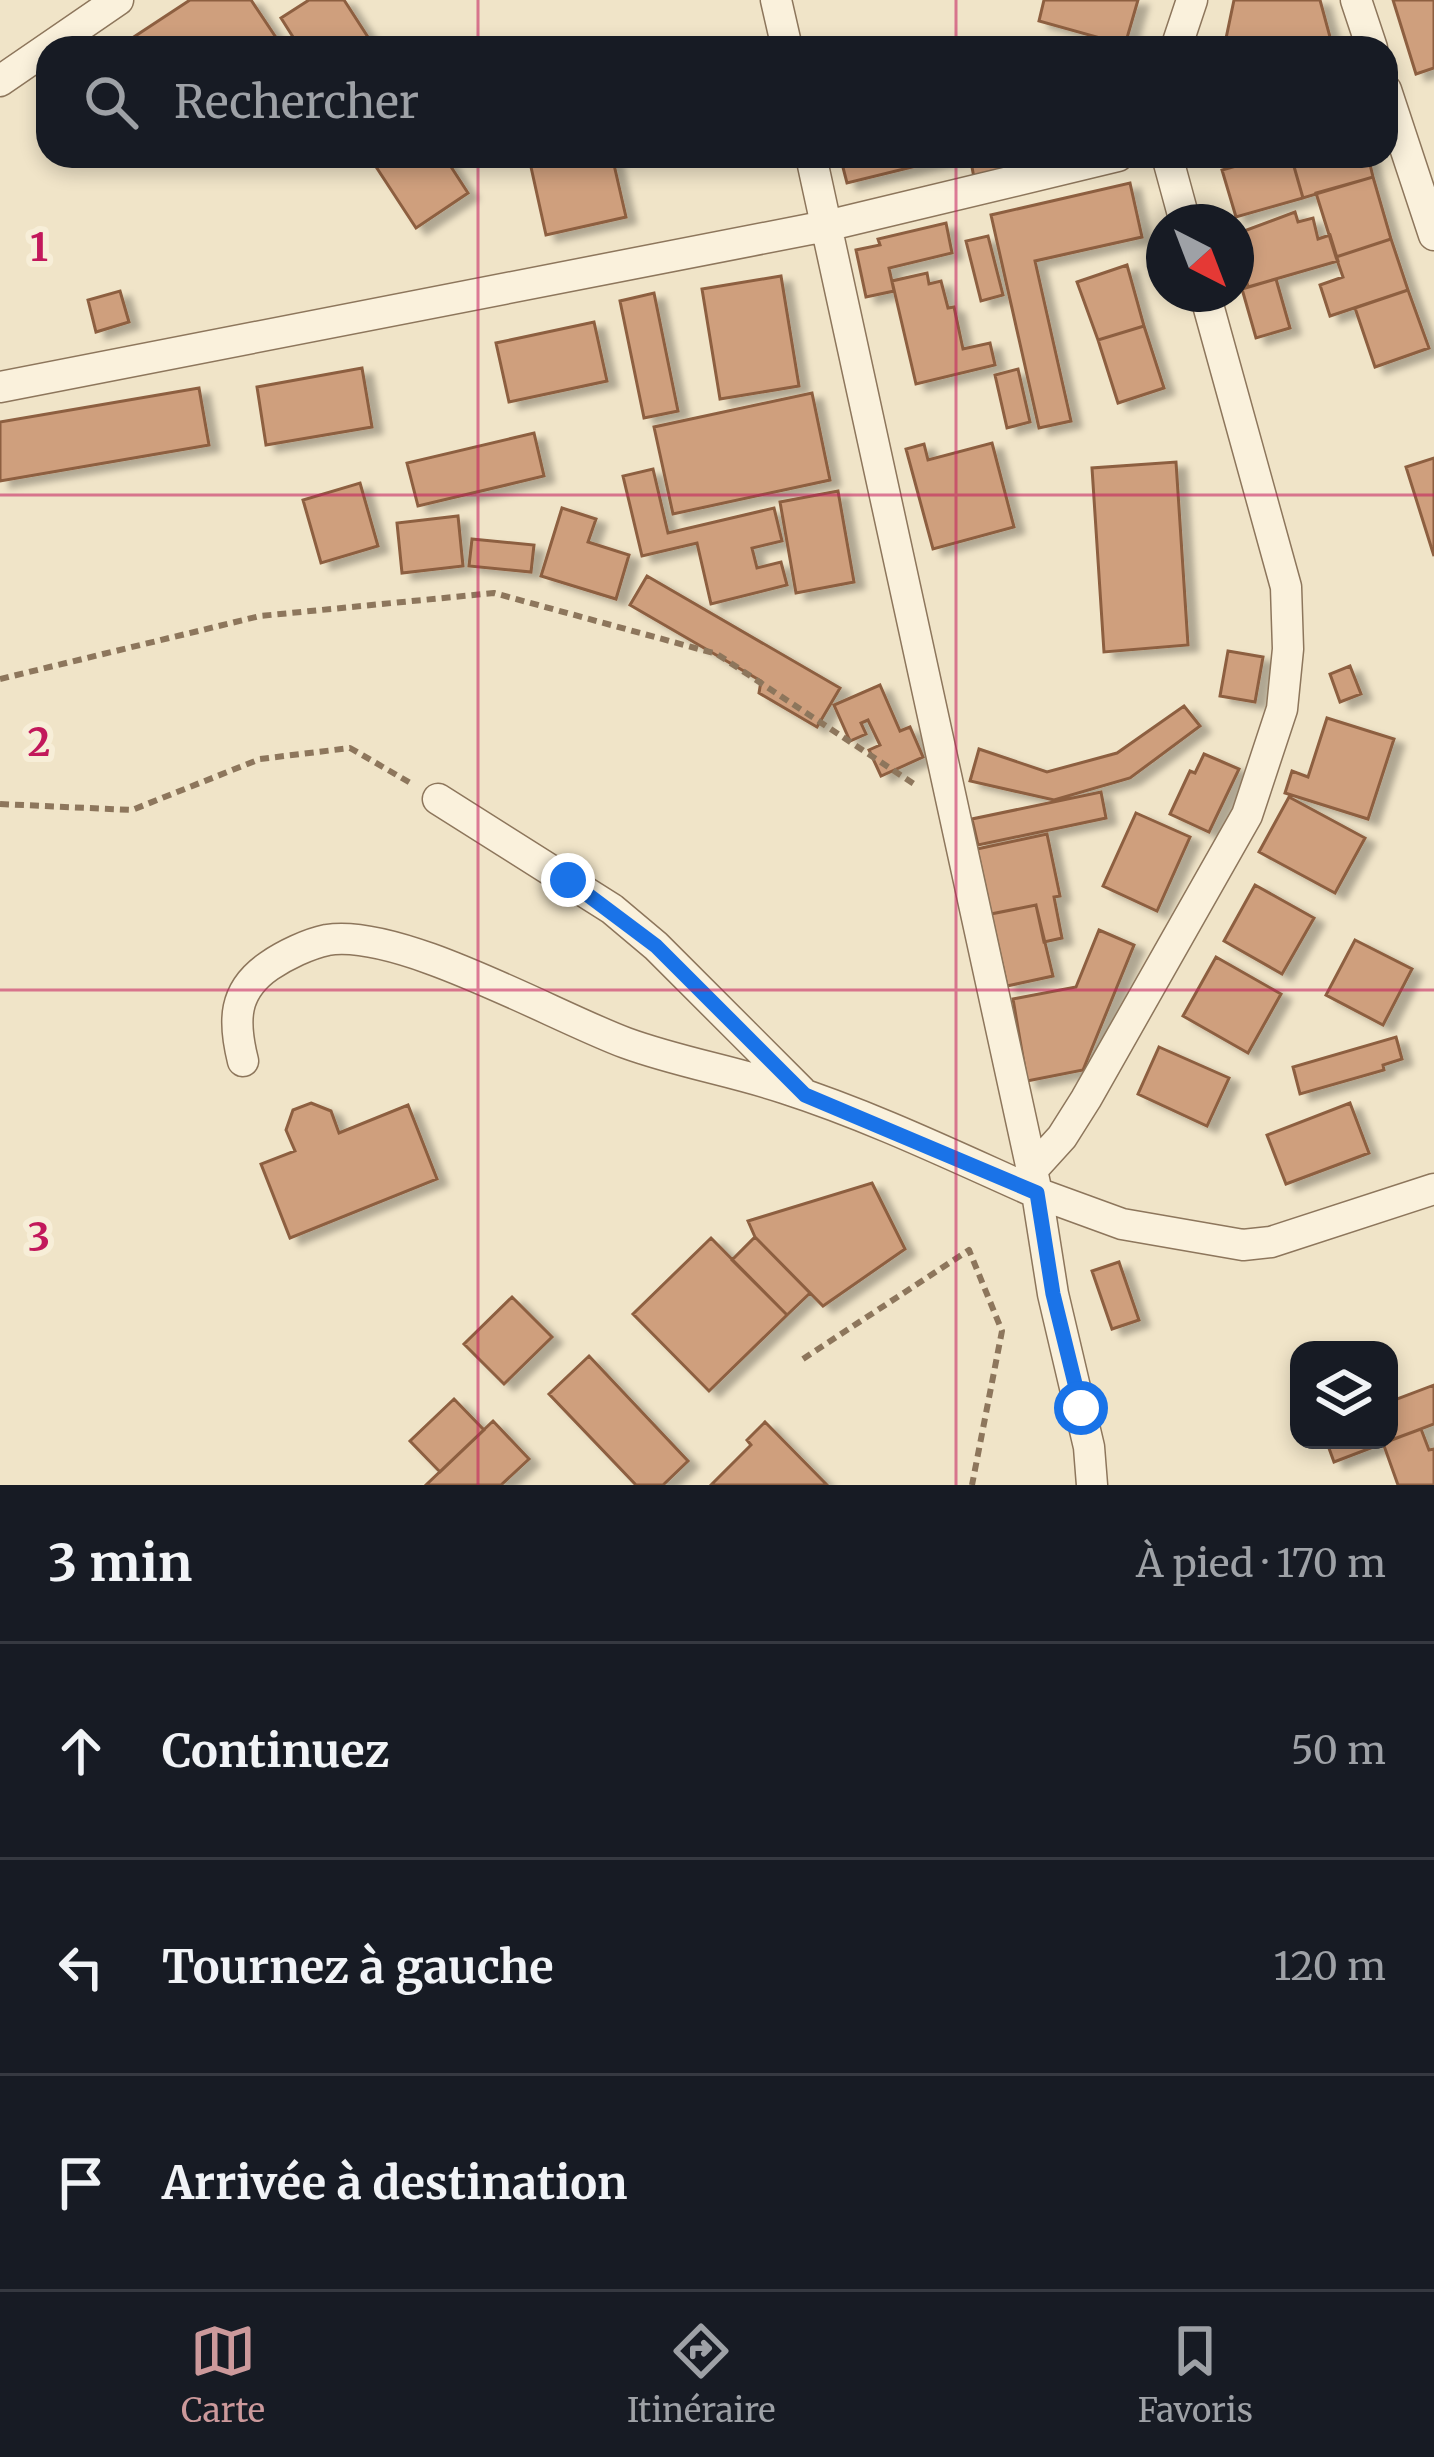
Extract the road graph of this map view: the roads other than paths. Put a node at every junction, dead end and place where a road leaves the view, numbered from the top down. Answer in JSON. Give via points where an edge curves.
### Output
{"nodes":[{"id":1,"x":118,"y":0,"type":"edge"},
{"id":2,"x":776,"y":0,"type":"edge"},
{"id":3,"x":1192,"y":0,"type":"edge"},
{"id":4,"x":1356,"y":0,"type":"edge"},
{"id":5,"x":66,"y":36,"type":"edge"},
{"id":6,"x":784,"y":36,"type":"edge"},
{"id":7,"x":1180,"y":36,"type":"edge"},
{"id":8,"x":1368,"y":36,"type":"edge"},
{"id":9,"x":36,"y":56,"type":"edge"},
{"id":10,"x":0,"y":81,"type":"edge"},
{"id":11,"x":1398,"y":126,"type":"edge"},
{"id":12,"x":814,"y":168,"type":"edge"},
{"id":13,"x":1068,"y":168,"type":"edge"},
{"id":14,"x":1170,"y":168,"type":"edge"},
{"id":15,"x":1180,"y":204,"type":"edge"},
{"id":16,"x":826,"y":226,"type":"junction"},
{"id":17,"x":1434,"y":236,"type":"edge"},
{"id":18,"x":1210,"y":312,"type":"edge"},
{"id":19,"x":0,"y":387,"type":"edge"},
{"id":20,"x":438,"y":799,"type":"road end"},
{"id":21,"x":242,"y":1061,"type":"dead end"},
{"id":22,"x":805,"y":1095,"type":"junction"},
{"id":23,"x":1035,"y":1181,"type":"junction"},
{"id":24,"x":1434,"y":1189,"type":"edge"},
{"id":25,"x":1093,"y":1485,"type":"edge"}],
"edges":[{"from":1,"to":5,"type":"street"},
{"from":2,"to":6,"type":"street"},
{"from":3,"to":7,"type":"street"},
{"from":4,"to":8,"type":"street"},
{"from":9,"to":10,"type":"street"},
{"from":11,"to":17,"type":"street"},
{"from":12,"to":16,"type":"street"},
{"from":13,"to":16,"type":"street"},
{"from":14,"to":15,"type":"street"},
{"from":16,"to":19,"type":"street"},
{"from":16,"to":23,"type":"street"},
{"from":18,"to":23,"type":"street","via":[[1286,587],[1282,709],[1246,815]]},
{"from":20,"to":22,"type":"street","via":[[612,909]]},
{"from":21,"to":22,"type":"street","via":[[238,1002],[251,979],[281,957],[328,940],[366,941],[410,951],[626,1043]]},
{"from":22,"to":23,"type":"street"},
{"from":23,"to":24,"type":"street","via":[[1122,1224],[1243,1245]]},
{"from":23,"to":25,"type":"street"}]}
